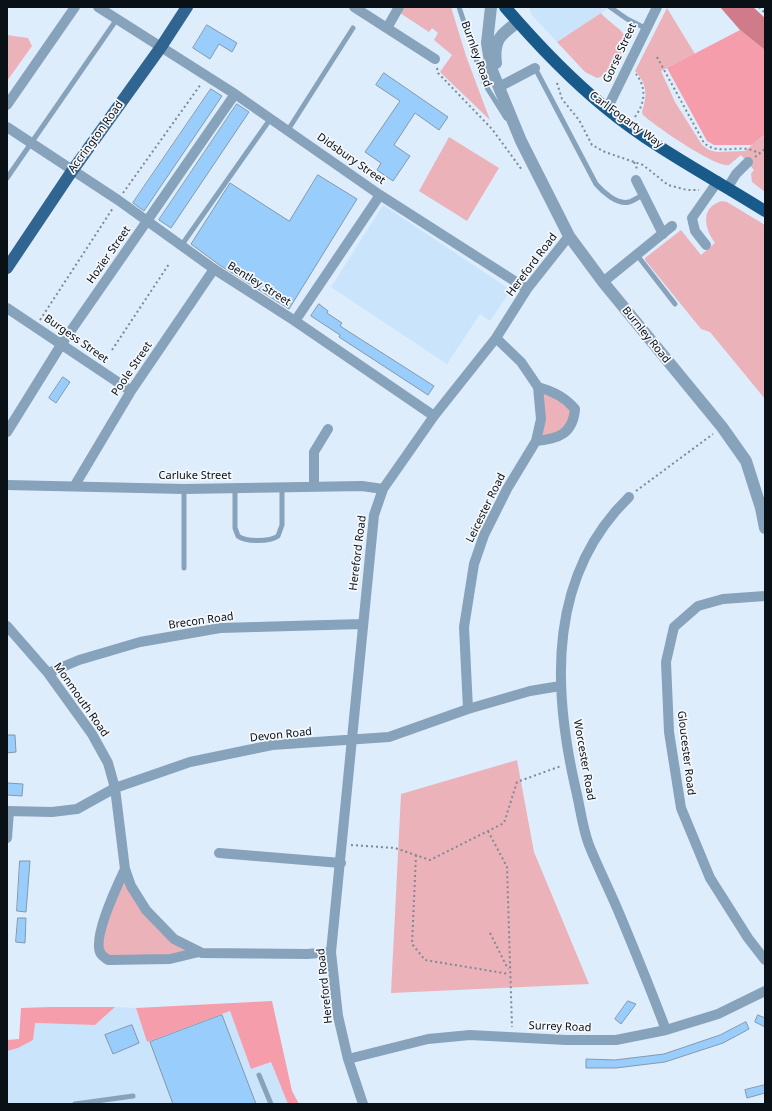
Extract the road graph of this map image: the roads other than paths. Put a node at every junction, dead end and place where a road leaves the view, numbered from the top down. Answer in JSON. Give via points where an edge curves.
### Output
{"nodes":[{"id":1,"x":75,"y":7,"type":"edge"},
{"id":2,"x":98,"y":7,"type":"edge"},
{"id":3,"x":187,"y":7,"type":"edge"},
{"id":4,"x":354,"y":7,"type":"edge"},
{"id":5,"x":399,"y":7,"type":"edge"},
{"id":6,"x":459,"y":7,"type":"edge"},
{"id":7,"x":491,"y":7,"type":"edge"},
{"id":8,"x":505,"y":7,"type":"edge"},
{"id":9,"x":610,"y":7,"type":"edge"},
{"id":10,"x":657,"y":7,"type":"edge"},
{"id":11,"x":117,"y":19,"type":"junction"},
{"id":12,"x":518,"y":22,"type":"junction"},
{"id":13,"x":354,"y":28,"type":"dead end"},
{"id":14,"x":387,"y":28,"type":"junction"},
{"id":15,"x":645,"y":28,"type":"junction"},
{"id":16,"x":161,"y":47,"type":"junction"},
{"id":17,"x":435,"y":60,"type":"road end"},
{"id":18,"x":535,"y":68,"type":"joint"},
{"id":19,"x":499,"y":87,"type":"junction"},
{"id":20,"x":235,"y":94,"type":"junction"},
{"id":21,"x":7,"y":105,"type":"edge"},
{"id":22,"x":607,"y":109,"type":"junction"},
{"id":23,"x":271,"y":118,"type":"junction"},
{"id":24,"x":7,"y":127,"type":"edge"},
{"id":25,"x":288,"y":130,"type":"junction"},
{"id":26,"x":521,"y":141,"type":"junction"},
{"id":27,"x":32,"y":143,"type":"junction"},
{"id":28,"x":748,"y":162,"type":"dead end"},
{"id":29,"x":72,"y":171,"type":"junction"},
{"id":30,"x":7,"y":178,"type":"edge"},
{"id":31,"x":636,"y":180,"type":"dead end"},
{"id":32,"x":723,"y":184,"type":"junction"},
{"id":33,"x":380,"y":195,"type":"junction"},
{"id":34,"x":643,"y":195,"type":"junction"},
{"id":35,"x":765,"y":211,"type":"edge"},
{"id":36,"x":147,"y":221,"type":"junction"},
{"id":37,"x":672,"y":226,"type":"dead end"},
{"id":38,"x":663,"y":234,"type":"junction"},
{"id":39,"x":569,"y":236,"type":"junction"},
{"id":40,"x":706,"y":245,"type":"dead end"},
{"id":41,"x":181,"y":246,"type":"junction"},
{"id":42,"x":637,"y":255,"type":"junction"},
{"id":43,"x":7,"y":268,"type":"edge"},
{"id":44,"x":214,"y":269,"type":"junction"},
{"id":45,"x":603,"y":282,"type":"junction"},
{"id":46,"x":528,"y":289,"type":"junction"},
{"id":47,"x":675,"y":304,"type":"dead end"},
{"id":48,"x":7,"y":308,"type":"edge"},
{"id":49,"x":295,"y":321,"type":"junction"},
{"id":50,"x":496,"y":338,"type":"junction"},
{"id":51,"x":61,"y":345,"type":"junction"},
{"id":52,"x":538,"y":387,"type":"junction"},
{"id":53,"x":131,"y":391,"type":"junction"},
{"id":54,"x":434,"y":416,"type":"junction"},
{"id":55,"x":328,"y":429,"type":"dead end"},
{"id":56,"x":7,"y":432,"type":"edge"},
{"id":57,"x":536,"y":441,"type":"junction"},
{"id":58,"x":7,"y":485,"type":"edge"},
{"id":59,"x":75,"y":485,"type":"junction"},
{"id":60,"x":314,"y":486,"type":"junction"},
{"id":61,"x":282,"y":487,"type":"junction"},
{"id":62,"x":184,"y":488,"type":"junction"},
{"id":63,"x":235,"y":488,"type":"junction"},
{"id":64,"x":383,"y":488,"type":"junction"},
{"id":65,"x":630,"y":497,"type":"road end"},
{"id":66,"x":765,"y":528,"type":"edge"},
{"id":67,"x":184,"y":568,"type":"dead end"},
{"id":68,"x":765,"y":596,"type":"edge"},
{"id":69,"x":362,"y":624,"type":"junction"},
{"id":70,"x":7,"y":626,"type":"edge"},
{"id":71,"x":48,"y":673,"type":"junction"},
{"id":72,"x":560,"y":686,"type":"junction"},
{"id":73,"x":468,"y":709,"type":"junction"},
{"id":74,"x":354,"y":740,"type":"junction"},
{"id":75,"x":115,"y":788,"type":"junction"},
{"id":76,"x":8,"y":811,"type":"edge"},
{"id":77,"x":7,"y":838,"type":"edge"},
{"id":78,"x":219,"y":853,"type":"dead end"},
{"id":79,"x":341,"y":863,"type":"junction"},
{"id":80,"x":125,"y":870,"type":"junction"},
{"id":81,"x":198,"y":952,"type":"junction"},
{"id":82,"x":332,"y":952,"type":"junction"},
{"id":83,"x":765,"y":960,"type":"edge"},
{"id":84,"x":765,"y":991,"type":"edge"},
{"id":85,"x":666,"y":1030,"type":"junction"},
{"id":86,"x":348,"y":1059,"type":"junction"},
{"id":87,"x":259,"y":1075,"type":"dead end"},
{"id":88,"x":133,"y":1096,"type":"dead end"},
{"id":89,"x":75,"y":1104,"type":"edge"},
{"id":90,"x":271,"y":1104,"type":"edge"},
{"id":91,"x":363,"y":1104,"type":"edge"}],
"edges":[{"from":1,"to":21,"type":"street"},
{"from":2,"to":11,"type":"street","name":"Didsbury Street"},
{"from":3,"to":16,"type":"main road","name":"Accrington Road"},
{"from":4,"to":14,"type":"street"},
{"from":5,"to":14,"type":"street"},
{"from":6,"to":26,"type":"lane","name":"Burnley Road","via":[[484,82]]},
{"from":7,"to":19,"type":"street","name":"Burnley Road","via":[[487,43],[491,68]]},
{"from":8,"to":12,"type":"highway","name":"Carl Fogarty Way"},
{"from":9,"to":15,"type":"lane"},
{"from":10,"to":15,"type":"street","name":"Gorse Street"},
{"from":11,"to":16,"type":"street","name":"Didsbury Street"},
{"from":11,"to":27,"type":"lane"},
{"from":12,"to":19,"type":"street","name":"Burnley Road","via":[[501,34],[496,43],[495,59]]},
{"from":12,"to":22,"type":"highway","name":"Carl Fogarty Way","via":[[578,84]]},
{"from":13,"to":25,"type":"lane"},
{"from":14,"to":17,"type":"street"},
{"from":15,"to":22,"type":"street","name":"Gorse Street"},
{"from":16,"to":20,"type":"street","name":"Didsbury Street"},
{"from":16,"to":29,"type":"main road","name":"Accrington Road"},
{"from":18,"to":19,"type":"street"},
{"from":18,"to":34,"type":"lane","via":[[596,184],[608,195],[623,203]]},
{"from":19,"to":26,"type":"street","name":"Burnley Road"},
{"from":20,"to":23,"type":"street","name":"Didsbury Street"},
{"from":20,"to":36,"type":"street","name":"Hozier Street"},
{"from":22,"to":32,"type":"highway","name":"Carl Fogarty Way"},
{"from":23,"to":25,"type":"street","name":"Didsbury Street"},
{"from":23,"to":41,"type":"lane"},
{"from":24,"to":27,"type":"street","name":"Bentley Street"},
{"from":25,"to":33,"type":"street","name":"Didsbury Street"},
{"from":26,"to":39,"type":"street","name":"Burnley Road"},
{"from":27,"to":29,"type":"street","name":"Bentley Street"},
{"from":27,"to":30,"type":"lane"},
{"from":28,"to":32,"type":"street"},
{"from":29,"to":36,"type":"street","name":"Bentley Street"},
{"from":29,"to":43,"type":"main road","name":"Accrington Road"},
{"from":31,"to":34,"type":"street"},
{"from":32,"to":35,"type":"highway","name":"Carl Fogarty Way"},
{"from":32,"to":40,"type":"street","via":[[692,218],[695,231]]},
{"from":33,"to":46,"type":"street","name":"Didsbury Street"},
{"from":33,"to":49,"type":"street"},
{"from":34,"to":38,"type":"street"},
{"from":36,"to":41,"type":"street","name":"Bentley Street"},
{"from":36,"to":51,"type":"street","name":"Hozier Street"},
{"from":37,"to":38,"type":"street"},
{"from":38,"to":42,"type":"street"},
{"from":39,"to":45,"type":"street","name":"Burnley Road"},
{"from":39,"to":46,"type":"street","name":"Hereford Road"},
{"from":41,"to":44,"type":"street","name":"Bentley Street"},
{"from":42,"to":45,"type":"street"},
{"from":42,"to":47,"type":"lane"},
{"from":44,"to":49,"type":"street","name":"Bentley Street"},
{"from":44,"to":53,"type":"street","name":"Poole Street"},
{"from":45,"to":66,"type":"street","name":"Burnley Road","via":[[722,427],[746,461]]},
{"from":46,"to":50,"type":"street","name":"Hereford Road"},
{"from":48,"to":51,"type":"street","name":"Burgess Street"},
{"from":49,"to":54,"type":"street","name":"Bentley Street"},
{"from":50,"to":52,"type":"street","via":[[521,362]]},
{"from":50,"to":54,"type":"street","name":"Hereford Road"},
{"from":51,"to":53,"type":"street","name":"Burgess Street"},
{"from":51,"to":56,"type":"street","name":"Hozier Street"},
{"from":52,"to":57,"type":"street","name":"Leicester Road","via":[[540,419]]},
{"from":52,"to":57,"type":"street","via":[[568,400],[575,409],[570,429],[554,439]]},
{"from":53,"to":59,"type":"street","name":"Poole Street"},
{"from":54,"to":64,"type":"street","name":"Hereford Road"},
{"from":55,"to":60,"type":"street","via":[[314,452]]},
{"from":57,"to":73,"type":"street","name":"Leicester Road","via":[[507,489],[484,535],[474,564],[464,627]]},
{"from":58,"to":59,"type":"street","name":"Carluke Street"},
{"from":59,"to":62,"type":"street","name":"Carluke Street"},
{"from":60,"to":61,"type":"street","name":"Carluke Street"},
{"from":60,"to":64,"type":"street","name":"Carluke Street"},
{"from":61,"to":63,"type":"street","name":"Carluke Street"},
{"from":61,"to":63,"type":"lane","via":[[282,525],[278,536],[272,540],[245,539],[238,536],[235,528]]},
{"from":62,"to":63,"type":"street","name":"Carluke Street"},
{"from":62,"to":67,"type":"lane"},
{"from":64,"to":69,"type":"street","name":"Hereford Road","via":[[374,515]]},
{"from":65,"to":72,"type":"street","name":"Worcester Road","via":[[602,528],[582,562],[570,596]]},
{"from":68,"to":83,"type":"street","name":"Gloucester Road","via":[[723,600],[698,606],[674,627],[666,662],[669,732],[681,808],[710,878]]},
{"from":69,"to":71,"type":"street","name":"Brecon Road","via":[[220,628],[140,642],[79,660]]},
{"from":69,"to":74,"type":"street","name":"Hereford Road"},
{"from":70,"to":71,"type":"street","name":"Monmouth Road"},
{"from":71,"to":75,"type":"street","name":"Monmouth Road","via":[[92,734],[108,764]]},
{"from":72,"to":73,"type":"street","name":"Devon Road","via":[[530,691]]},
{"from":72,"to":85,"type":"street","name":"Worcester Road","via":[[570,762],[589,844]]},
{"from":73,"to":74,"type":"street","name":"Devon Road","via":[[389,737]]},
{"from":74,"to":75,"type":"street","name":"Devon Road","via":[[272,745],[198,760]]},
{"from":74,"to":79,"type":"street","name":"Hereford Road"},
{"from":75,"to":76,"type":"street","name":"Devon Road","via":[[77,810]]},
{"from":75,"to":80,"type":"street","name":"Monmouth Road"},
{"from":76,"to":77,"type":"street","name":"Devon Road"},
{"from":78,"to":79,"type":"street"},
{"from":79,"to":82,"type":"street","name":"Hereford Road"},
{"from":80,"to":81,"type":"street","name":"Monmouth Road","via":[[131,886],[146,910],[174,939]]},
{"from":80,"to":81,"type":"street","name":"Monmouth Road","via":[[111,897],[98,943],[100,954],[108,960],[170,959]]},
{"from":81,"to":82,"type":"street","name":"Monmouth Road"},
{"from":82,"to":86,"type":"street","name":"Hereford Road","via":[[338,1016]]},
{"from":84,"to":85,"type":"street","name":"Surrey Road","via":[[718,1014]]},
{"from":85,"to":86,"type":"street","name":"Surrey Road","via":[[616,1040],[470,1035],[428,1039]]},
{"from":86,"to":91,"type":"street","name":"Hereford Road"},
{"from":87,"to":90,"type":"lane"},
{"from":88,"to":89,"type":"lane"}]}
